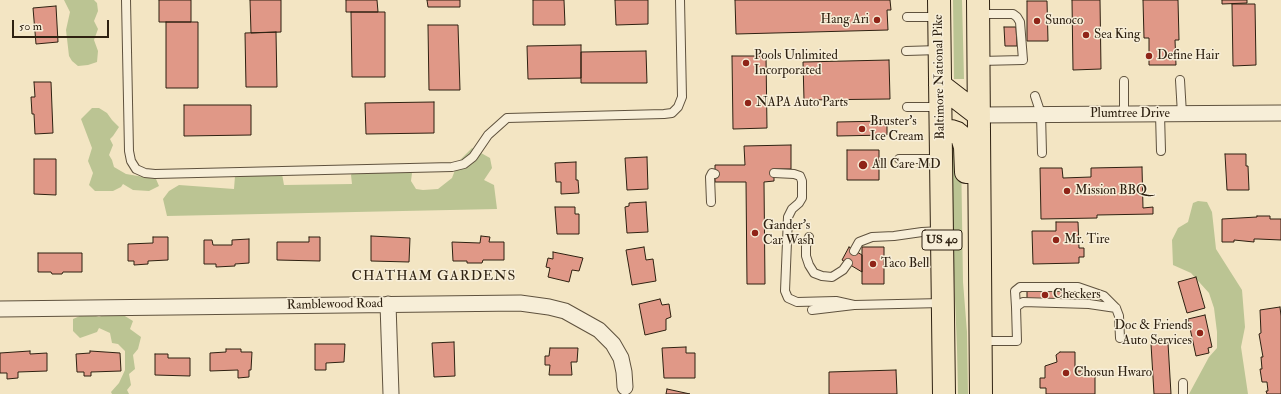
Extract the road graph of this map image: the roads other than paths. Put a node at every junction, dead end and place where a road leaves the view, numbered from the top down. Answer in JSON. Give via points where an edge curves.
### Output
{"nodes":[{"id":1,"x":126,"y":0,"type":"edge"},
{"id":2,"x":680,"y":0,"type":"edge"},
{"id":3,"x":978,"y":7,"type":"edge"},
{"id":4,"x":939,"y":9,"type":"edge"},
{"id":5,"x":907,"y":17,"type":"dead end"},
{"id":6,"x":940,"y":50,"type":"junction"},
{"id":7,"x":906,"y":51,"type":"dead end"},
{"id":8,"x":979,"y":61,"type":"junction"},
{"id":9,"x":1124,"y":80,"type":"dead end"},
{"id":10,"x":1180,"y":80,"type":"dead end"},
{"id":11,"x":940,"y":85,"type":"junction"},
{"id":12,"x":1035,"y":96,"type":"dead end"},
{"id":13,"x":907,"y":107,"type":"dead end"},
{"id":14,"x":940,"y":107,"type":"junction"},
{"id":15,"x":1281,"y":113,"type":"edge"},
{"id":16,"x":1041,"y":114,"type":"junction"},
{"id":17,"x":1124,"y":114,"type":"junction"},
{"id":18,"x":1160,"y":114,"type":"junction"},
{"id":19,"x":1182,"y":114,"type":"junction"},
{"id":20,"x":979,"y":115,"type":"junction"},
{"id":21,"x":941,"y":132,"type":"junction"},
{"id":22,"x":1160,"y":151,"type":"dead end"},
{"id":23,"x":1042,"y":153,"type":"dead end"},
{"id":24,"x":899,"y":159,"type":"dead end"},
{"id":25,"x":941,"y":159,"type":"junction"},
{"id":26,"x":774,"y":173,"type":"dead end"},
{"id":27,"x":715,"y":174,"type":"dead end"},
{"id":28,"x":711,"y":202,"type":"dead end"},
{"id":29,"x":942,"y":231,"type":"junction"},
{"id":30,"x":809,"y":237,"type":"dead end"},
{"id":31,"x":854,"y":251,"type":"dead end"},
{"id":32,"x":848,"y":263,"type":"dead end"},
{"id":33,"x":943,"y":303,"type":"junction"},
{"id":34,"x":388,"y":304,"type":"junction"},
{"id":35,"x":854,"y":305,"type":"junction"},
{"id":36,"x":1016,"y":307,"type":"junction"},
{"id":37,"x":1116,"y":308,"type":"junction"},
{"id":38,"x":0,"y":309,"type":"edge"},
{"id":39,"x":812,"y":310,"type":"dead end"},
{"id":40,"x":1120,"y":338,"type":"dead end"},
{"id":41,"x":981,"y":341,"type":"junction"},
{"id":42,"x":1183,"y":383,"type":"dead end"},
{"id":43,"x":625,"y":388,"type":"dead end"},
{"id":44,"x":391,"y":394,"type":"edge"},
{"id":45,"x":944,"y":394,"type":"edge"},
{"id":46,"x":982,"y":394,"type":"edge"},
{"id":47,"x":1183,"y":394,"type":"edge"}],
"edges":[{"from":1,"to":2,"type":"lane","via":[[129,151],[136,168],[145,173],[155,174],[452,167],[464,164],[473,157],[488,135],[507,118],[672,113],[682,97]]},
{"from":3,"to":8,"type":"main road","number":"US 40"},
{"from":3,"to":8,"type":"lane","via":[[1017,17],[1020,22],[1023,60]]},
{"from":4,"to":5,"type":"lane"},
{"from":4,"to":6,"type":"main road","name":"Baltimore National Pike","number":"US 40"},
{"from":6,"to":7,"type":"lane"},
{"from":6,"to":11,"type":"main road","name":"Baltimore National Pike","number":"US 40"},
{"from":8,"to":20,"type":"main road","number":"US 40"},
{"from":9,"to":17,"type":"lane"},
{"from":10,"to":19,"type":"lane"},
{"from":11,"to":14,"type":"main road","name":"Baltimore National Pike","number":"US 40"},
{"from":11,"to":20,"type":"main road"},
{"from":12,"to":16,"type":"lane"},
{"from":13,"to":14,"type":"lane"},
{"from":14,"to":21,"type":"main road","name":"Baltimore National Pike","number":"US 40"},
{"from":15,"to":19,"type":"street","name":"Plumtree Drive"},
{"from":16,"to":17,"type":"street","name":"Plumtree Drive"},
{"from":16,"to":20,"type":"street","name":"Plumtree Drive"},
{"from":16,"to":23,"type":"lane"},
{"from":17,"to":18,"type":"street","name":"Plumtree Drive"},
{"from":18,"to":19,"type":"street","name":"Plumtree Drive"},
{"from":18,"to":22,"type":"lane"},
{"from":20,"to":41,"type":"main road","number":"US 40"},
{"from":21,"to":25,"type":"main road","name":"Baltimore National Pike","number":"US 40"},
{"from":21,"to":41,"type":"main road","via":[[957,133],[962,137],[966,147],[968,285]]},
{"from":24,"to":25,"type":"lane"},
{"from":25,"to":29,"type":"main road","name":"Baltimore National Pike","number":"US 40"},
{"from":26,"to":35,"type":"lane","via":[[794,174],[800,176],[802,181],[802,198],[788,218],[785,291],[788,298],[797,302],[836,301]]},
{"from":27,"to":28,"type":"lane","via":[[710,177]]},
{"from":29,"to":31,"type":"lane","via":[[872,237],[859,242]]},
{"from":29,"to":33,"type":"main road","name":"Baltimore National Pike","number":"US 40"},
{"from":30,"to":32,"type":"lane","via":[[806,256],[814,272],[822,276],[832,276],[843,270]]},
{"from":33,"to":35,"type":"lane"},
{"from":33,"to":45,"type":"main road","name":"Baltimore National Pike","number":"US 40"},
{"from":34,"to":38,"type":"street","name":"Ramblewood Road"},
{"from":34,"to":43,"type":"street","name":"Ramblewood Road","via":[[520,303],[565,311],[598,330],[613,344],[621,358]]},
{"from":34,"to":44,"type":"street"},
{"from":35,"to":39,"type":"lane"},
{"from":36,"to":37,"type":"lane","via":[[1023,302],[1089,304]]},
{"from":36,"to":37,"type":"lane","via":[[1015,291],[1020,287],[1065,286],[1078,287],[1104,296]]},
{"from":36,"to":41,"type":"lane","via":[[1017,341]]},
{"from":37,"to":40,"type":"lane"},
{"from":41,"to":46,"type":"main road","number":"US 40"},
{"from":42,"to":47,"type":"lane"}]}
